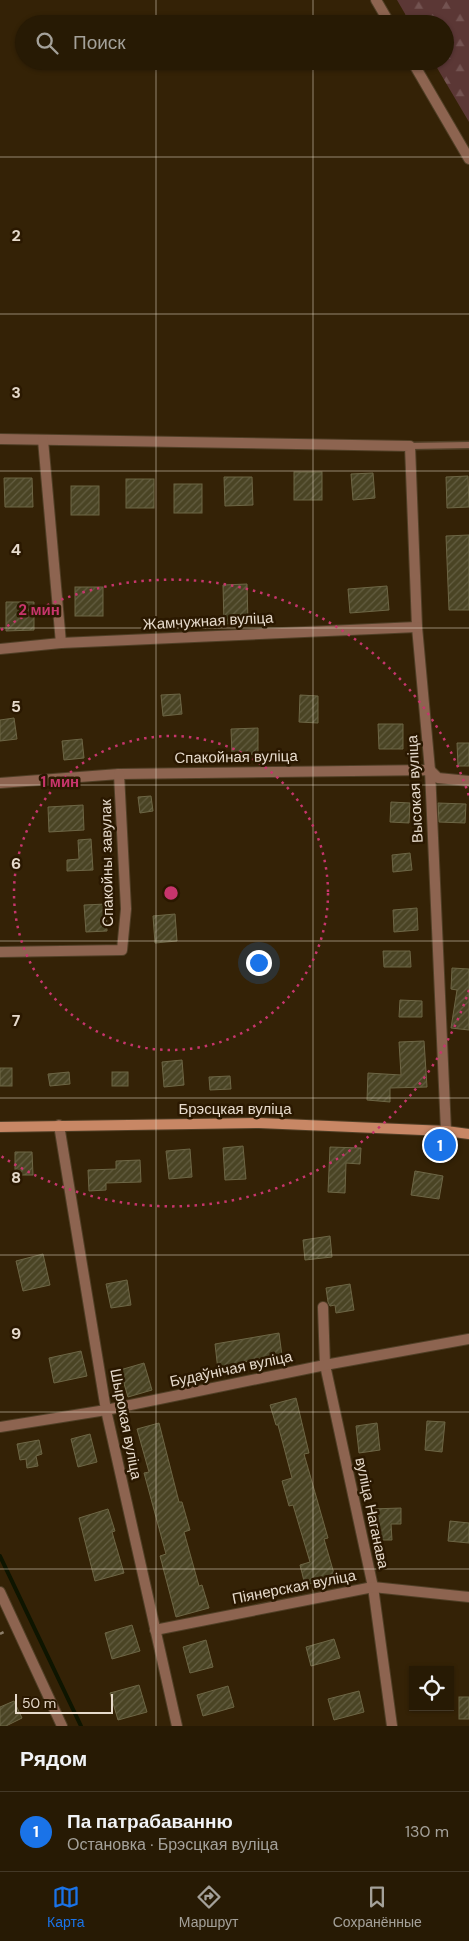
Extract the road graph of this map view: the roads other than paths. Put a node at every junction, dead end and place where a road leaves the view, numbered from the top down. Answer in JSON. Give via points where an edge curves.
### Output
{"nodes":[{"id":1,"x":376,"y":0,"type":"edge"},
{"id":2,"x":385,"y":15,"type":"edge"},
{"id":3,"x":417,"y":70,"type":"edge"},
{"id":4,"x":469,"y":159,"type":"edge"},
{"id":5,"x":0,"y":439,"type":"edge"},
{"id":6,"x":43,"y":440,"type":"junction"},
{"id":7,"x":469,"y":445,"type":"edge"},
{"id":8,"x":410,"y":446,"type":"junction"},
{"id":9,"x":417,"y":627,"type":"junction"},
{"id":10,"x":61,"y":643,"type":"junction"},
{"id":11,"x":0,"y":649,"type":"edge"},
{"id":12,"x":430,"y":770,"type":"junction"},
{"id":13,"x":119,"y":774,"type":"junction"},
{"id":14,"x":469,"y":780,"type":"edge"},
{"id":15,"x":0,"y":783,"type":"edge"},
{"id":16,"x":0,"y":952,"type":"edge"},
{"id":17,"x":59,"y":1126,"type":"junction"},
{"id":18,"x":0,"y":1127,"type":"edge"},
{"id":19,"x":446,"y":1131,"type":"junction"},
{"id":20,"x":469,"y":1134,"type":"edge"},
{"id":21,"x":323,"y":1307,"type":"dead end"},
{"id":22,"x":469,"y":1339,"type":"edge"},
{"id":23,"x":325,"y":1365,"type":"junction"},
{"id":24,"x":106,"y":1410,"type":"junction"},
{"id":25,"x":0,"y":1428,"type":"edge"},
{"id":26,"x":373,"y":1587,"type":"junction"},
{"id":27,"x":0,"y":1592,"type":"edge"},
{"id":28,"x":469,"y":1597,"type":"edge"},
{"id":29,"x":155,"y":1630,"type":"junction"},
{"id":30,"x":62,"y":1726,"type":"edge"},
{"id":31,"x":178,"y":1726,"type":"edge"},
{"id":32,"x":392,"y":1726,"type":"edge"}],
"edges":[{"from":1,"to":2,"type":"street"},
{"from":3,"to":4,"type":"street"},
{"from":5,"to":6,"type":"street"},
{"from":6,"to":8,"type":"street"},
{"from":6,"to":10,"type":"street"},
{"from":7,"to":8,"type":"lane"},
{"from":8,"to":9,"type":"street","name":"Высокая вуліца"},
{"from":9,"to":10,"type":"street","name":"Жамчужная вуліца"},
{"from":9,"to":12,"type":"street","name":"Высокая вуліца"},
{"from":10,"to":11,"type":"street","name":"Жамчужная вуліца"},
{"from":12,"to":13,"type":"street","name":"Спакойная вуліца"},
{"from":12,"to":14,"type":"street","name":"Спакойная вуліца","via":[[438,778]]},
{"from":12,"to":19,"type":"street","name":"Высокая вуліца"},
{"from":13,"to":15,"type":"street","name":"Спакойная вуліца"},
{"from":13,"to":16,"type":"street","name":"Спакойны завулак","via":[[126,909],[122,950]]},
{"from":17,"to":18,"type":"street","name":"Брэсцкая вуліца"},
{"from":17,"to":19,"type":"street","name":"Брэсцкая вуліца","via":[[259,1123]]},
{"from":17,"to":24,"type":"street","name":"Шырокая вуліца"},
{"from":19,"to":20,"type":"street","name":"Брэсцкая вуліца"},
{"from":21,"to":23,"type":"street","name":"вуліца Наганава"},
{"from":22,"to":23,"type":"street","name":"Будаўнічая вуліца"},
{"from":23,"to":24,"type":"street","name":"Будаўнічая вуліца"},
{"from":23,"to":26,"type":"street","name":"вуліца Наганава"},
{"from":24,"to":25,"type":"street","name":"Будаўнічая вуліца"},
{"from":24,"to":29,"type":"street","name":"Шырокая вуліца"},
{"from":26,"to":28,"type":"street","name":"Піянерская вуліца"},
{"from":26,"to":29,"type":"street","name":"Піянерская вуліца"},
{"from":26,"to":32,"type":"street","name":"вуліца Наганава"},
{"from":27,"to":30,"type":"street"},
{"from":29,"to":31,"type":"street","name":"Шырокая вуліца"}]}
